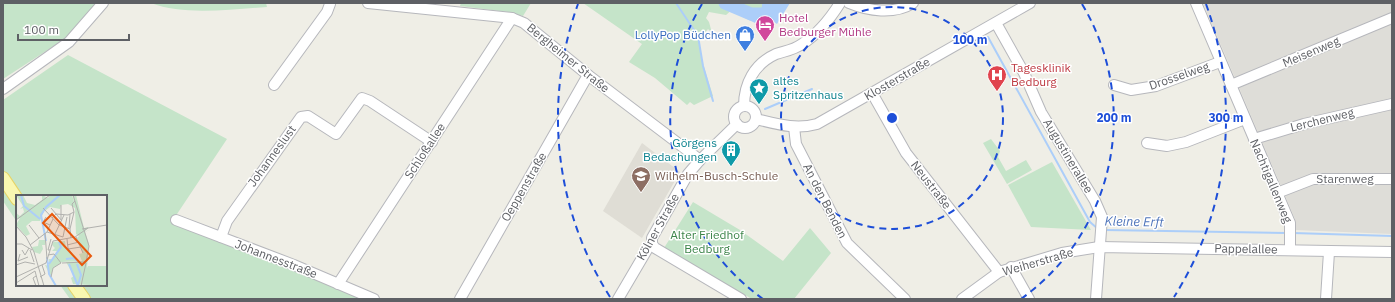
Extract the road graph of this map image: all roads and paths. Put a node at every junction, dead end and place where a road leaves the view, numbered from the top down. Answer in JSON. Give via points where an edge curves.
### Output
{"nodes":[{"id":1,"x":103,"y":3,"type":"edge"},
{"id":2,"x":331,"y":3,"type":"edge"},
{"id":3,"x":368,"y":3,"type":"edge"},
{"id":4,"x":840,"y":3,"type":"edge"},
{"id":5,"x":849,"y":3,"type":"edge"},
{"id":6,"x":913,"y":3,"type":"edge"},
{"id":7,"x":1030,"y":3,"type":"edge"},
{"id":8,"x":1196,"y":3,"type":"edge"},
{"id":9,"x":512,"y":18,"type":"junction"},
{"id":10,"x":1392,"y":18,"type":"edge"},
{"id":11,"x":992,"y":25,"type":"junction"},
{"id":12,"x":1220,"y":62,"type":"junction"},
{"id":13,"x":588,"y":75,"type":"junction"},
{"id":14,"x":274,"y":85,"type":"dead end"},
{"id":15,"x":1114,"y":85,"type":"dead end"},
{"id":16,"x":1231,"y":85,"type":"junction"},
{"id":17,"x":3,"y":89,"type":"edge"},
{"id":18,"x":872,"y":93,"type":"junction"},
{"id":19,"x":1392,"y":104,"type":"edge"},
{"id":20,"x":744,"y":106,"type":"junction"},
{"id":21,"x":756,"y":119,"type":"junction"},
{"id":22,"x":1245,"y":119,"type":"junction"},
{"id":23,"x":737,"y":124,"type":"junction"},
{"id":24,"x":794,"y":127,"type":"junction"},
{"id":25,"x":1254,"y":139,"type":"junction"},
{"id":26,"x":432,"y":142,"type":"junction"},
{"id":27,"x":1147,"y":143,"type":"dead end"},
{"id":28,"x":700,"y":160,"type":"junction"},
{"id":29,"x":3,"y":178,"type":"edge"},
{"id":30,"x":1392,"y":179,"type":"edge"},
{"id":31,"x":1277,"y":193,"type":"junction"},
{"id":32,"x":16,"y":198,"type":"edge"},
{"id":33,"x":176,"y":220,"type":"dead end"},
{"id":34,"x":221,"y":237,"type":"junction"},
{"id":35,"x":652,"y":244,"type":"junction"},
{"id":36,"x":1099,"y":247,"type":"junction"},
{"id":37,"x":1290,"y":250,"type":"junction"},
{"id":38,"x":1329,"y":252,"type":"junction"},
{"id":39,"x":1392,"y":252,"type":"edge"},
{"id":40,"x":1011,"y":267,"type":"junction"},
{"id":41,"x":999,"y":272,"type":"junction"},
{"id":42,"x":338,"y":284,"type":"junction"},
{"id":43,"x":75,"y":286,"type":"edge"},
{"id":44,"x":728,"y":295,"type":"edge"},
{"id":45,"x":84,"y":299,"type":"edge"},
{"id":46,"x":374,"y":299,"type":"edge"},
{"id":47,"x":460,"y":299,"type":"edge"},
{"id":48,"x":618,"y":299,"type":"edge"},
{"id":49,"x":741,"y":299,"type":"edge"},
{"id":50,"x":905,"y":299,"type":"edge"},
{"id":51,"x":962,"y":299,"type":"edge"},
{"id":52,"x":1029,"y":299,"type":"edge"},
{"id":53,"x":1096,"y":299,"type":"edge"},
{"id":54,"x":1326,"y":299,"type":"edge"}],
"edges":[{"from":1,"to":17,"type":"street","via":[[68,42]]},
{"from":2,"to":14,"type":"street"},
{"from":3,"to":9,"type":"street","name":"Bergheimer Straße"},
{"from":4,"to":20,"type":"street","via":[[813,36],[795,48],[769,58],[756,69],[745,89]]},
{"from":5,"to":6,"type":"street","via":[[861,8],[888,10]]},
{"from":7,"to":11,"type":"street","name":"Klosterstraße"},
{"from":8,"to":12,"type":"street","name":"Nachtigallenweg"},
{"from":9,"to":13,"type":"street","name":"Bergheimer Straße","via":[[524,23]]},
{"from":9,"to":26,"type":"street","name":"Schloßallee"},
{"from":10,"to":16,"type":"street","name":"Meisenweg"},
{"from":11,"to":18,"type":"street","name":"Klosterstraße"},
{"from":11,"to":36,"type":"street","name":"Augustinerallee","via":[[1024,73],[1041,112],[1095,201],[1102,217]]},
{"from":12,"to":15,"type":"street","name":"Drosselweg","via":[[1156,86],[1131,90]]},
{"from":12,"to":16,"type":"street","name":"Nachtigallenweg"},
{"from":13,"to":28,"type":"street","name":"Bergheimer Straße"},
{"from":13,"to":47,"type":"street","name":"Oeppenstraße"},
{"from":16,"to":22,"type":"street","name":"Nachtigallenweg"},
{"from":18,"to":24,"type":"street","name":"Klosterstraße","via":[[817,124]]},
{"from":18,"to":41,"type":"street","name":"Neustraße","via":[[906,153]]},
{"from":19,"to":25,"type":"street","name":"Lerchenweg","via":[[1304,124]]},
{"from":20,"to":21,"type":"street","via":[[753,110]]},
{"from":20,"to":23,"type":"street","via":[[736,112],[734,118]]},
{"from":21,"to":23,"type":"street","via":[[750,127],[743,128]]},
{"from":21,"to":24,"type":"street","name":"Klosterstraße"},
{"from":22,"to":25,"type":"street","name":"Nachtigallenweg"},
{"from":22,"to":27,"type":"street","via":[[1186,142],[1167,146]]},
{"from":23,"to":28,"type":"street","name":"Kölner Straße"},
{"from":24,"to":50,"type":"street","name":"An den Benden","via":[[796,144],[847,243]]},
{"from":25,"to":31,"type":"street","name":"Nachtigallenweg"},
{"from":26,"to":34,"type":"street","name":"Johanneslust","via":[[362,98],[336,134],[308,116],[301,117],[227,221]]},
{"from":26,"to":42,"type":"street","name":"Schloßallee"},
{"from":28,"to":35,"type":"street","name":"Kölner Straße","via":[[688,174],[652,238]]},
{"from":29,"to":32,"type":"main road"},
{"from":30,"to":31,"type":"street","name":"Starenweg","via":[[1313,179]]},
{"from":31,"to":37,"type":"street","name":"Nachtigallenweg","via":[[1291,233]]},
{"from":33,"to":34,"type":"street","name":"Johannesstraße"},
{"from":34,"to":42,"type":"street","name":"Johannesstraße"},
{"from":35,"to":44,"type":"street"},
{"from":35,"to":48,"type":"street","name":"Kölner Straße"},
{"from":36,"to":37,"type":"street","name":"Pappelallee"},
{"from":36,"to":40,"type":"street","name":"Weiherstraße","via":[[1062,253]]},
{"from":36,"to":53,"type":"street","name":"Augustinerallee"},
{"from":37,"to":38,"type":"street","name":"Pappelallee"},
{"from":38,"to":39,"type":"street","name":"Pappelallee"},
{"from":38,"to":54,"type":"street"},
{"from":40,"to":41,"type":"street","name":"Weiherstraße"},
{"from":40,"to":52,"type":"street"},
{"from":41,"to":51,"type":"street","name":"Weiherstraße"},
{"from":42,"to":46,"type":"street","name":"Johannesstraße"},
{"from":43,"to":45,"type":"main road"},
{"from":44,"to":49,"type":"street"}]}
